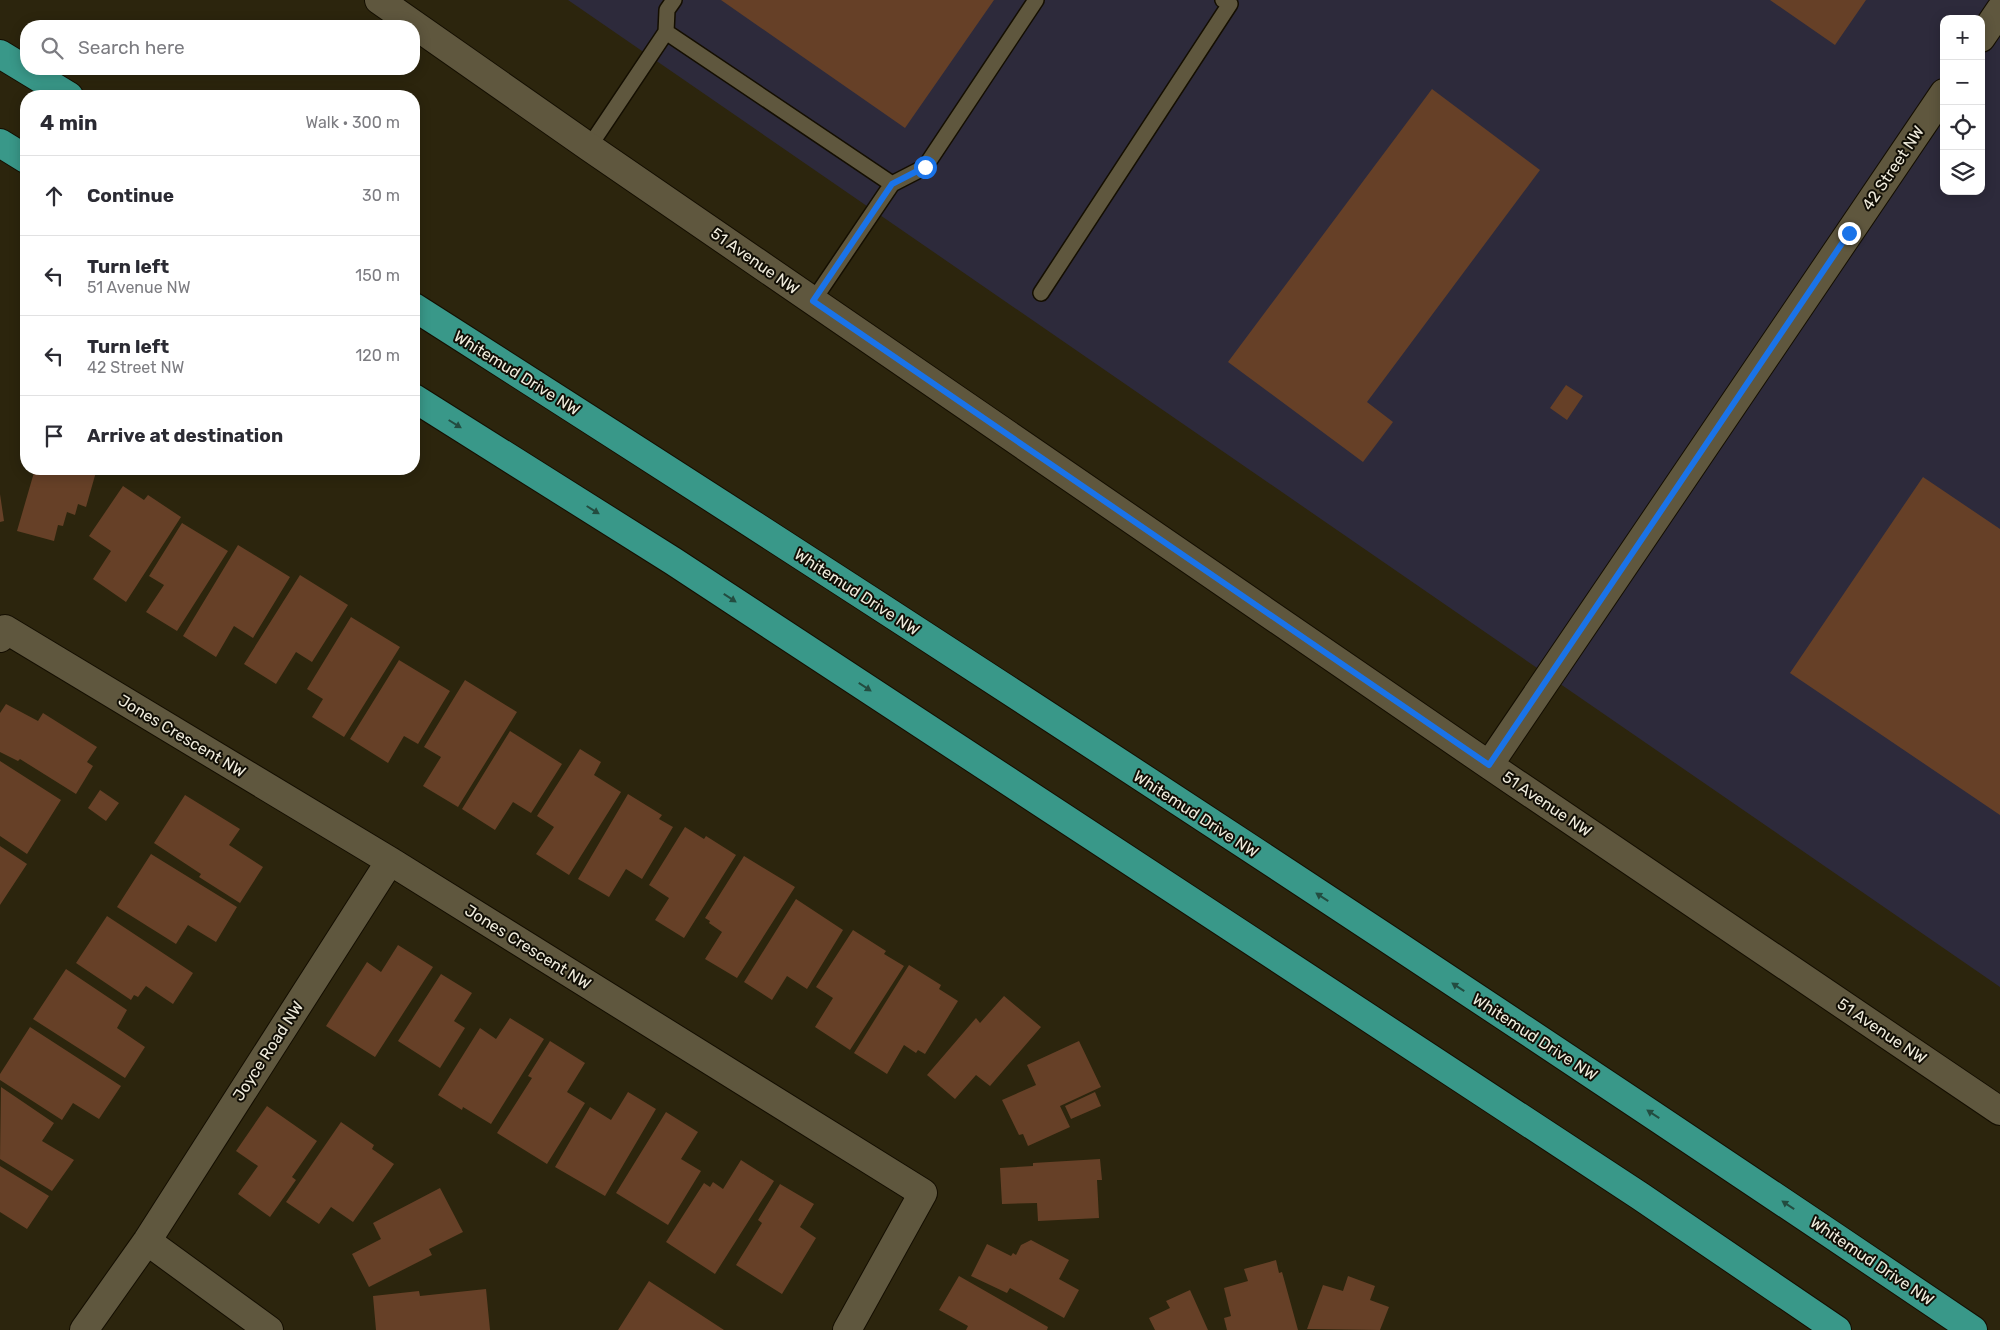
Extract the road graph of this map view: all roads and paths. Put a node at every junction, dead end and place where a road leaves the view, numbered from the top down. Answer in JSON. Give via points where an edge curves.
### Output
{"nodes":[{"id":1,"x":674,"y":0,"type":"edge"},
{"id":2,"x":1036,"y":0,"type":"edge"},
{"id":3,"x":1223,"y":0,"type":"edge"},
{"id":4,"x":392,"y":3,"type":"edge"},
{"id":5,"x":2000,"y":10,"type":"edge"},
{"id":6,"x":415,"y":20,"type":"edge"},
{"id":7,"x":420,"y":24,"type":"edge"},
{"id":8,"x":666,"y":32,"type":"junction"},
{"id":9,"x":1985,"y":32,"type":"edge"},
{"id":10,"x":0,"y":54,"type":"edge"},
{"id":11,"x":20,"y":66,"type":"edge"},
{"id":12,"x":34,"y":75,"type":"edge"},
{"id":13,"x":59,"y":90,"type":"edge"},
{"id":14,"x":1940,"y":99,"type":"edge"},
{"id":15,"x":0,"y":143,"type":"edge"},
{"id":16,"x":589,"y":148,"type":"junction"},
{"id":17,"x":20,"y":155,"type":"edge"},
{"id":18,"x":892,"y":184,"type":"junction"},
{"id":19,"x":1041,"y":293,"type":"dead end"},
{"id":20,"x":813,"y":301,"type":"junction"},
{"id":21,"x":420,"y":311,"type":"edge"},
{"id":22,"x":420,"y":402,"type":"edge"},
{"id":23,"x":0,"y":638,"type":"edge"},
{"id":24,"x":1489,"y":765,"type":"junction"},
{"id":25,"x":390,"y":861,"type":"junction"},
{"id":26,"x":2000,"y":1112,"type":"edge"},
{"id":27,"x":147,"y":1242,"type":"junction"},
{"id":28,"x":84,"y":1330,"type":"edge"},
{"id":29,"x":269,"y":1330,"type":"edge"},
{"id":30,"x":847,"y":1330,"type":"edge"},
{"id":31,"x":1837,"y":1330,"type":"edge"},
{"id":32,"x":1973,"y":1330,"type":"edge"}],
"edges":[{"from":1,"to":8,"type":"lane","via":[[667,10]]},
{"from":2,"to":18,"type":"lane","via":[[925,167]]},
{"from":3,"to":19,"type":"lane","via":[[1230,4]]},
{"from":4,"to":6,"type":"street","name":"51 Avenue NW"},
{"from":5,"to":9,"type":"street"},
{"from":7,"to":16,"type":"street","name":"51 Avenue NW"},
{"from":8,"to":16,"type":"lane"},
{"from":8,"to":18,"type":"lane"},
{"from":10,"to":11,"type":"highway"},
{"from":12,"to":13,"type":"highway"},
{"from":14,"to":24,"type":"street","name":"42 Street NW"},
{"from":15,"to":17,"type":"highway"},
{"from":16,"to":20,"type":"street","name":"51 Avenue NW"},
{"from":18,"to":20,"type":"lane"},
{"from":20,"to":24,"type":"street","name":"51 Avenue NW"},
{"from":32,"to":21,"type":"highway","name":"Whitemud Drive NW","one_way":true,"via":[[1691,1139],[738,514]]},
{"from":22,"to":31,"type":"highway","one_way":true,"via":[[673,561],[1640,1196]]},
{"from":23,"to":25,"type":"street","name":"Jones Crescent NW","via":[[5,629]]},
{"from":24,"to":26,"type":"street","name":"51 Avenue NW"},
{"from":25,"to":27,"type":"street","name":"Joyce Road NW"},
{"from":25,"to":30,"type":"street","name":"Jones Crescent NW","via":[[923,1193]]},
{"from":27,"to":28,"type":"street","name":"Joyce Road NW"},
{"from":27,"to":29,"type":"street"}]}
